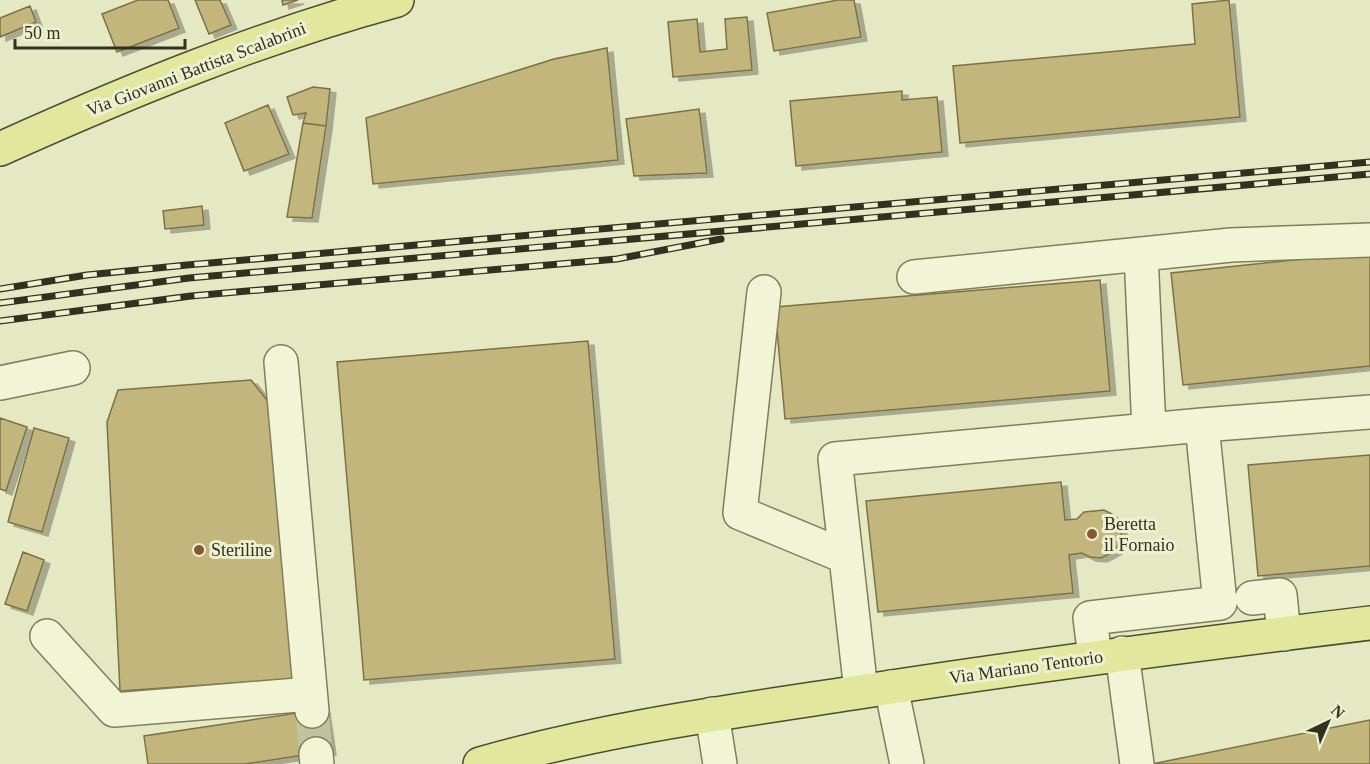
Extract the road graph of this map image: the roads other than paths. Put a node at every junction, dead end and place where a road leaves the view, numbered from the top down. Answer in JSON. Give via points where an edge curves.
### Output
{"nodes":[{"id":1,"x":397,"y":0,"type":"edge"},
{"id":2,"x":0,"y":149,"type":"edge"},
{"id":3,"x":1370,"y":240,"type":"edge"},
{"id":4,"x":1141,"y":254,"type":"junction"},
{"id":5,"x":914,"y":277,"type":"dead end"},
{"id":6,"x":764,"y":292,"type":"dead end"},
{"id":7,"x":281,"y":362,"type":"dead end"},
{"id":8,"x":73,"y":368,"type":"dead end"},
{"id":9,"x":0,"y":383,"type":"edge"},
{"id":10,"x":1370,"y":412,"type":"edge"},
{"id":11,"x":1202,"y":425,"type":"junction"},
{"id":12,"x":1149,"y":430,"type":"junction"},
{"id":13,"x":846,"y":557,"type":"junction"},
{"id":14,"x":1252,"y":598,"type":"dead end"},
{"id":15,"x":1370,"y":623,"type":"edge"},
{"id":16,"x":1284,"y":634,"type":"junction"},
{"id":17,"x":47,"y":636,"type":"dead end"},
{"id":18,"x":1108,"y":655,"type":"junction"},
{"id":19,"x":876,"y":689,"type":"junction"},
{"id":20,"x":697,"y":716,"type":"junction"},
{"id":21,"x":480,"y":764,"type":"edge"},
{"id":22,"x":720,"y":764,"type":"edge"},
{"id":23,"x":907,"y":764,"type":"edge"},
{"id":24,"x":1137,"y":764,"type":"edge"}],
"edges":[{"from":1,"to":2,"type":"main road","name":"Via Giovanni Battista Scalabrini","via":[[326,19],[218,58]]},
{"from":3,"to":4,"type":"lane","via":[[1231,245]]},
{"from":4,"to":5,"type":"lane"},
{"from":4,"to":12,"type":"lane"},
{"from":6,"to":13,"type":"lane","via":[[740,513]]},
{"from":7,"to":17,"type":"lane","via":[[311,703],[114,710]]},
{"from":8,"to":9,"type":"lane"},
{"from":10,"to":11,"type":"lane"},
{"from":11,"to":12,"type":"lane"},
{"from":11,"to":18,"type":"lane","via":[[1220,603],[1090,618]]},
{"from":12,"to":13,"type":"lane","via":[[835,459]]},
{"from":13,"to":19,"type":"lane"},
{"from":14,"to":16,"type":"lane","via":[[1280,595]]},
{"from":15,"to":16,"type":"main road","name":"Via Mariano Tentorio"},
{"from":16,"to":18,"type":"main road","name":"Via Mariano Tentorio"},
{"from":18,"to":19,"type":"main road","name":"Via Mariano Tentorio"},
{"from":18,"to":24,"type":"lane"},
{"from":19,"to":20,"type":"main road","name":"Via Mariano Tentorio"},
{"from":19,"to":23,"type":"lane"},
{"from":20,"to":21,"type":"main road","name":"Via Mariano Tentorio"},
{"from":20,"to":22,"type":"lane"}]}
